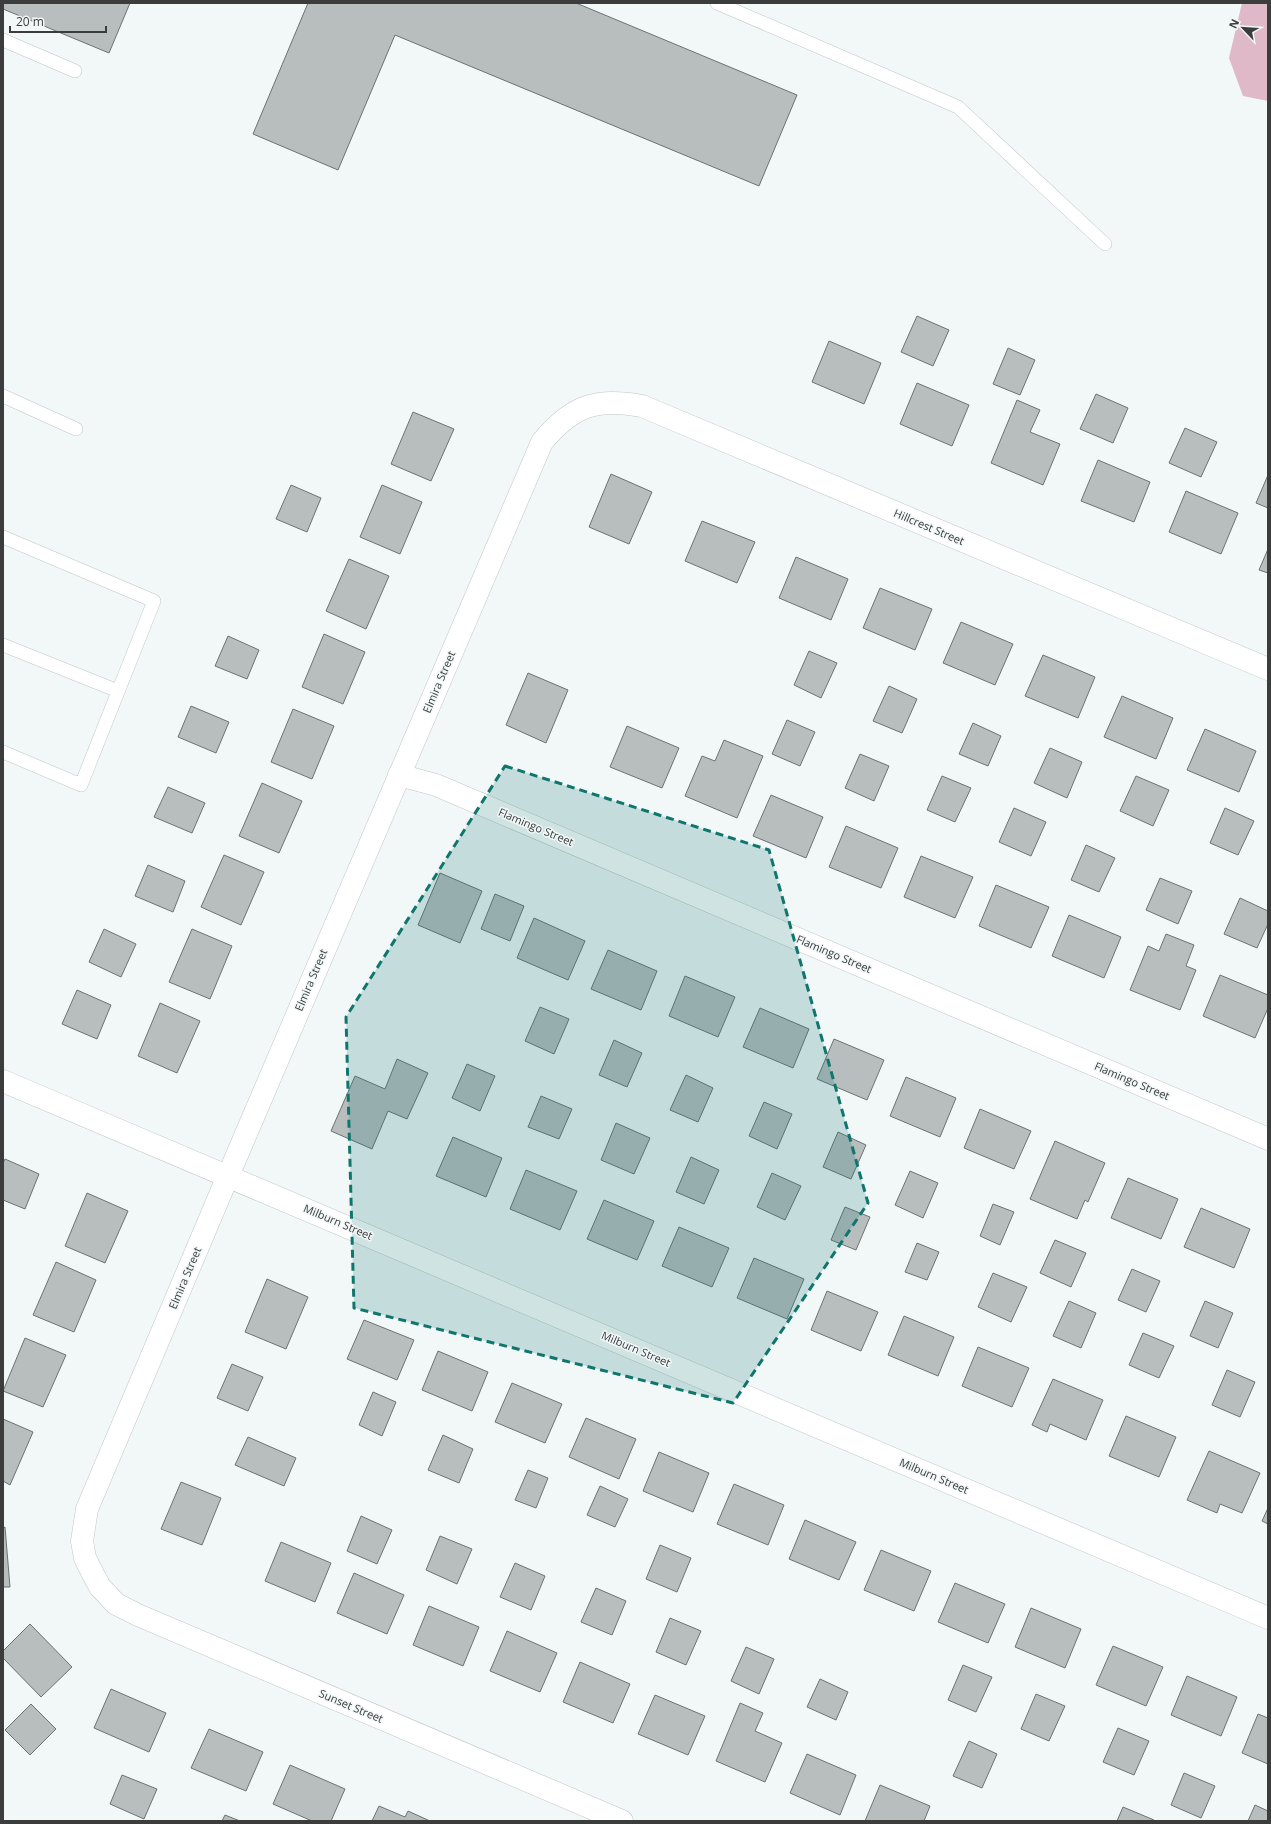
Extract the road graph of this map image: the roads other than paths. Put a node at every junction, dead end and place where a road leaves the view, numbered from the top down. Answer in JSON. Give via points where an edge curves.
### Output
{"nodes":[{"id":1,"x":717,"y":3,"type":"edge"},
{"id":2,"x":3,"y":40,"type":"edge"},
{"id":3,"x":75,"y":71,"type":"dead end"},
{"id":4,"x":1105,"y":244,"type":"dead end"},
{"id":5,"x":3,"y":396,"type":"edge"},
{"id":6,"x":587,"y":407,"type":"joint"},
{"id":7,"x":76,"y":429,"type":"dead end"},
{"id":8,"x":3,"y":537,"type":"edge"},
{"id":9,"x":3,"y":645,"type":"edge"},
{"id":10,"x":1268,"y":669,"type":"edge"},
{"id":11,"x":118,"y":691,"type":"junction"},
{"id":12,"x":3,"y":752,"type":"edge"},
{"id":13,"x":399,"y":775,"type":"junction"},
{"id":14,"x":3,"y":1081,"type":"edge"},
{"id":15,"x":1268,"y":1139,"type":"edge"},
{"id":16,"x":228,"y":1176,"type":"junction"},
{"id":17,"x":93,"y":1574,"type":"joint"},
{"id":18,"x":1268,"y":1618,"type":"edge"},
{"id":19,"x":622,"y":1821,"type":"edge"}],
"edges":[{"from":1,"to":4,"type":"lane","via":[[958,107]]},
{"from":2,"to":3,"type":"lane"},
{"from":5,"to":7,"type":"lane"},
{"from":6,"to":10,"type":"street","name":"Hillcrest Street","via":[[620,402],[642,406]]},
{"from":6,"to":13,"type":"street","name":"Elmira Street","via":[[575,411],[557,424],[542,442]]},
{"from":8,"to":11,"type":"lane","via":[[154,601]]},
{"from":9,"to":11,"type":"lane"},
{"from":11,"to":12,"type":"lane","via":[[80,785]]},
{"from":13,"to":15,"type":"street","name":"Flamingo Street","via":[[436,784]]},
{"from":13,"to":16,"type":"street","name":"Elmira Street"},
{"from":14,"to":16,"type":"street","name":"Milburn Street"},
{"from":16,"to":17,"type":"street","name":"Elmira Street","via":[[87,1509],[82,1541],[85,1558]]},
{"from":16,"to":18,"type":"street","name":"Milburn Street"},
{"from":17,"to":19,"type":"street","name":"Sunset Street","via":[[100,1587],[116,1604],[138,1615]]}]}
